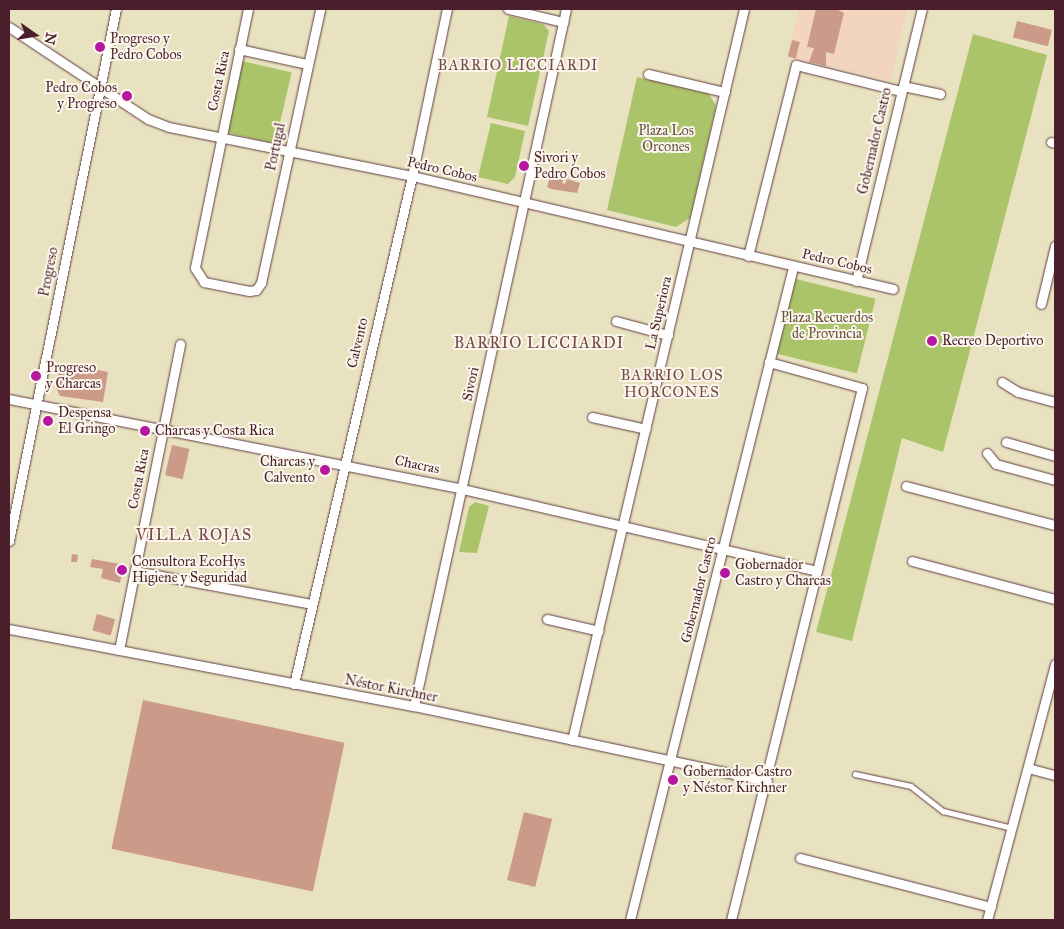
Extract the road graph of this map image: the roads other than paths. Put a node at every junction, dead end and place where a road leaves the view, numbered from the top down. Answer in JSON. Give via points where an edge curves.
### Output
{"nodes":[{"id":1,"x":116,"y":9,"type":"edge"},
{"id":2,"x":248,"y":9,"type":"edge"},
{"id":3,"x":320,"y":9,"type":"edge"},
{"id":4,"x":447,"y":9,"type":"edge"},
{"id":5,"x":508,"y":9,"type":"edge"},
{"id":6,"x":566,"y":9,"type":"edge"},
{"id":7,"x":744,"y":9,"type":"edge"},
{"id":8,"x":922,"y":9,"type":"edge"},
{"id":9,"x":564,"y":22,"type":"junction"},
{"id":10,"x":9,"y":27,"type":"edge"},
{"id":11,"x":239,"y":49,"type":"junction"},
{"id":12,"x":307,"y":64,"type":"junction"},
{"id":13,"x":648,"y":74,"type":"dead end"},
{"id":14,"x":100,"y":87,"type":"junction"},
{"id":15,"x":902,"y":88,"type":"junction"},
{"id":16,"x":725,"y":92,"type":"junction"},
{"id":17,"x":940,"y":94,"type":"dead end"},
{"id":18,"x":221,"y":137,"type":"junction"},
{"id":19,"x":289,"y":152,"type":"junction"},
{"id":20,"x":412,"y":176,"type":"junction"},
{"id":21,"x":525,"y":203,"type":"junction"},
{"id":22,"x":690,"y":242,"type":"junction"},
{"id":23,"x":1055,"y":246,"type":"edge"},
{"id":24,"x":748,"y":256,"type":"junction"},
{"id":25,"x":793,"y":266,"type":"junction"},
{"id":26,"x":856,"y":281,"type":"junction"},
{"id":27,"x":256,"y":290,"type":"joint"},
{"id":28,"x":893,"y":290,"type":"dead end"},
{"id":29,"x":1041,"y":304,"type":"dead end"},
{"id":30,"x":616,"y":321,"type":"dead end"},
{"id":31,"x":668,"y":335,"type":"junction"},
{"id":32,"x":180,"y":344,"type":"dead end"},
{"id":33,"x":769,"y":362,"type":"junction"},
{"id":34,"x":1002,"y":382,"type":"dead end"},
{"id":35,"x":9,"y":399,"type":"edge"},
{"id":36,"x":1055,"y":402,"type":"edge"},
{"id":37,"x":36,"y":405,"type":"junction"},
{"id":38,"x":592,"y":417,"type":"dead end"},
{"id":39,"x":163,"y":428,"type":"junction"},
{"id":40,"x":646,"y":429,"type":"junction"},
{"id":41,"x":1006,"y":442,"type":"dead end"},
{"id":42,"x":987,"y":453,"type":"dead end"},
{"id":43,"x":1055,"y":456,"type":"edge"},
{"id":44,"x":344,"y":464,"type":"junction"},
{"id":45,"x":1055,"y":480,"type":"edge"},
{"id":46,"x":906,"y":486,"type":"dead end"},
{"id":47,"x":462,"y":489,"type":"junction"},
{"id":48,"x":624,"y":524,"type":"junction"},
{"id":49,"x":1055,"y":525,"type":"edge"},
{"id":50,"x":9,"y":541,"type":"edge"},
{"id":51,"x":723,"y":548,"type":"junction"},
{"id":52,"x":912,"y":561,"type":"dead end"},
{"id":53,"x":135,"y":571,"type":"junction"},
{"id":54,"x":817,"y":571,"type":"junction"},
{"id":55,"x":1055,"y":599,"type":"edge"},
{"id":56,"x":312,"y":604,"type":"junction"},
{"id":57,"x":547,"y":619,"type":"dead end"},
{"id":58,"x":9,"y":629,"type":"edge"},
{"id":59,"x":599,"y":631,"type":"junction"},
{"id":60,"x":120,"y":650,"type":"junction"},
{"id":61,"x":1055,"y":664,"type":"edge"},
{"id":62,"x":294,"y":684,"type":"junction"},
{"id":63,"x":414,"y":706,"type":"junction"},
{"id":64,"x":572,"y":740,"type":"junction"},
{"id":65,"x":671,"y":761,"type":"junction"},
{"id":66,"x":1028,"y":768,"type":"junction"},
{"id":67,"x":855,"y":774,"type":"dead end"},
{"id":68,"x":1055,"y":776,"type":"edge"},
{"id":69,"x":767,"y":781,"type":"junction"},
{"id":70,"x":1012,"y":828,"type":"junction"},
{"id":71,"x":800,"y":858,"type":"dead end"},
{"id":72,"x":990,"y":907,"type":"junction"},
{"id":73,"x":630,"y":920,"type":"edge"},
{"id":74,"x":731,"y":920,"type":"edge"},
{"id":75,"x":987,"y":920,"type":"edge"}],
"edges":[{"from":1,"to":14,"type":"street","name":"Progreso"},
{"from":2,"to":11,"type":"street","name":"Costa Rica"},
{"from":3,"to":12,"type":"street","name":"Portugal"},
{"from":4,"to":20,"type":"street","name":"Calvento"},
{"from":5,"to":9,"type":"street"},
{"from":6,"to":9,"type":"street","name":"Sivori"},
{"from":7,"to":16,"type":"street","name":"La Superiora"},
{"from":8,"to":15,"type":"street","name":"Gobernador Castro"},
{"from":9,"to":21,"type":"street","name":"Sivori"},
{"from":10,"to":14,"type":"street","name":"Pedro Cobos"},
{"from":11,"to":12,"type":"street"},
{"from":11,"to":18,"type":"street","name":"Costa Rica"},
{"from":12,"to":19,"type":"street","name":"Portugal"},
{"from":13,"to":16,"type":"street"},
{"from":14,"to":18,"type":"street","name":"Pedro Cobos","via":[[148,119],[169,127]]},
{"from":14,"to":37,"type":"street","name":"Progreso"},
{"from":15,"to":17,"type":"street"},
{"from":15,"to":24,"type":"street","via":[[796,65]]},
{"from":15,"to":26,"type":"street","name":"Gobernador Castro"},
{"from":16,"to":22,"type":"street","name":"La Superiora"},
{"from":18,"to":19,"type":"street","name":"Pedro Cobos"},
{"from":18,"to":27,"type":"street","name":"Costa Rica","via":[[195,268],[204,282]]},
{"from":19,"to":20,"type":"street","name":"Pedro Cobos"},
{"from":19,"to":27,"type":"street","name":"Portugal"},
{"from":20,"to":21,"type":"street","name":"Pedro Cobos"},
{"from":20,"to":44,"type":"street","name":"Calvento"},
{"from":21,"to":22,"type":"street","name":"Pedro Cobos"},
{"from":21,"to":47,"type":"street","name":"Sivori"},
{"from":22,"to":24,"type":"street","name":"Pedro Cobos"},
{"from":22,"to":31,"type":"street","name":"La Superiora"},
{"from":23,"to":29,"type":"street"},
{"from":24,"to":25,"type":"street","name":"Pedro Cobos"},
{"from":25,"to":26,"type":"street","name":"Pedro Cobos"},
{"from":25,"to":33,"type":"street","name":"Gobernador Castro"},
{"from":26,"to":28,"type":"street","name":"Pedro Cobos"},
{"from":30,"to":31,"type":"street"},
{"from":31,"to":40,"type":"street","name":"La Superiora"},
{"from":32,"to":39,"type":"street","name":"Costa Rica"},
{"from":33,"to":51,"type":"street","name":"Gobernador Castro"},
{"from":33,"to":54,"type":"street","via":[[862,388]]},
{"from":34,"to":36,"type":"street","via":[[1018,392]]},
{"from":35,"to":37,"type":"street","name":"Chacras"},
{"from":37,"to":39,"type":"street","name":"Chacras"},
{"from":37,"to":50,"type":"street","name":"Progreso"},
{"from":38,"to":40,"type":"street"},
{"from":39,"to":44,"type":"street","name":"Chacras"},
{"from":39,"to":53,"type":"street","name":"Costa Rica"},
{"from":40,"to":48,"type":"street","name":"La Superiora"},
{"from":41,"to":43,"type":"street"},
{"from":42,"to":45,"type":"street","via":[[996,464]]},
{"from":44,"to":47,"type":"street","name":"Chacras"},
{"from":44,"to":56,"type":"street","name":"Calvento"},
{"from":46,"to":49,"type":"street"},
{"from":47,"to":48,"type":"street","name":"Chacras"},
{"from":47,"to":63,"type":"street","name":"Sivori"},
{"from":48,"to":51,"type":"street","name":"Chacras"},
{"from":48,"to":59,"type":"street","name":"La Superiora"},
{"from":51,"to":54,"type":"street","name":"Chacras"},
{"from":51,"to":65,"type":"street","name":"Gobernador Castro"},
{"from":52,"to":55,"type":"street"},
{"from":53,"to":56,"type":"street"},
{"from":53,"to":60,"type":"street","name":"Costa Rica"},
{"from":54,"to":69,"type":"street"},
{"from":56,"to":62,"type":"street","name":"Calvento"},
{"from":57,"to":59,"type":"street"},
{"from":58,"to":60,"type":"street","name":"Néstor Kirchner"},
{"from":59,"to":64,"type":"street","name":"La Superiora"},
{"from":60,"to":62,"type":"street","name":"Néstor Kirchner"},
{"from":61,"to":66,"type":"street"},
{"from":62,"to":63,"type":"street","name":"Néstor Kirchner"},
{"from":63,"to":64,"type":"street","name":"Néstor Kirchner"},
{"from":64,"to":65,"type":"street","name":"Néstor Kirchner"},
{"from":65,"to":69,"type":"street","name":"Néstor Kirchner"},
{"from":65,"to":73,"type":"street","name":"Gobernador Castro"},
{"from":66,"to":68,"type":"street"},
{"from":66,"to":70,"type":"street"},
{"from":67,"to":70,"type":"lane","via":[[911,786],[943,811]]},
{"from":69,"to":74,"type":"street"},
{"from":70,"to":72,"type":"street"},
{"from":71,"to":72,"type":"street"},
{"from":72,"to":75,"type":"street"}]}
